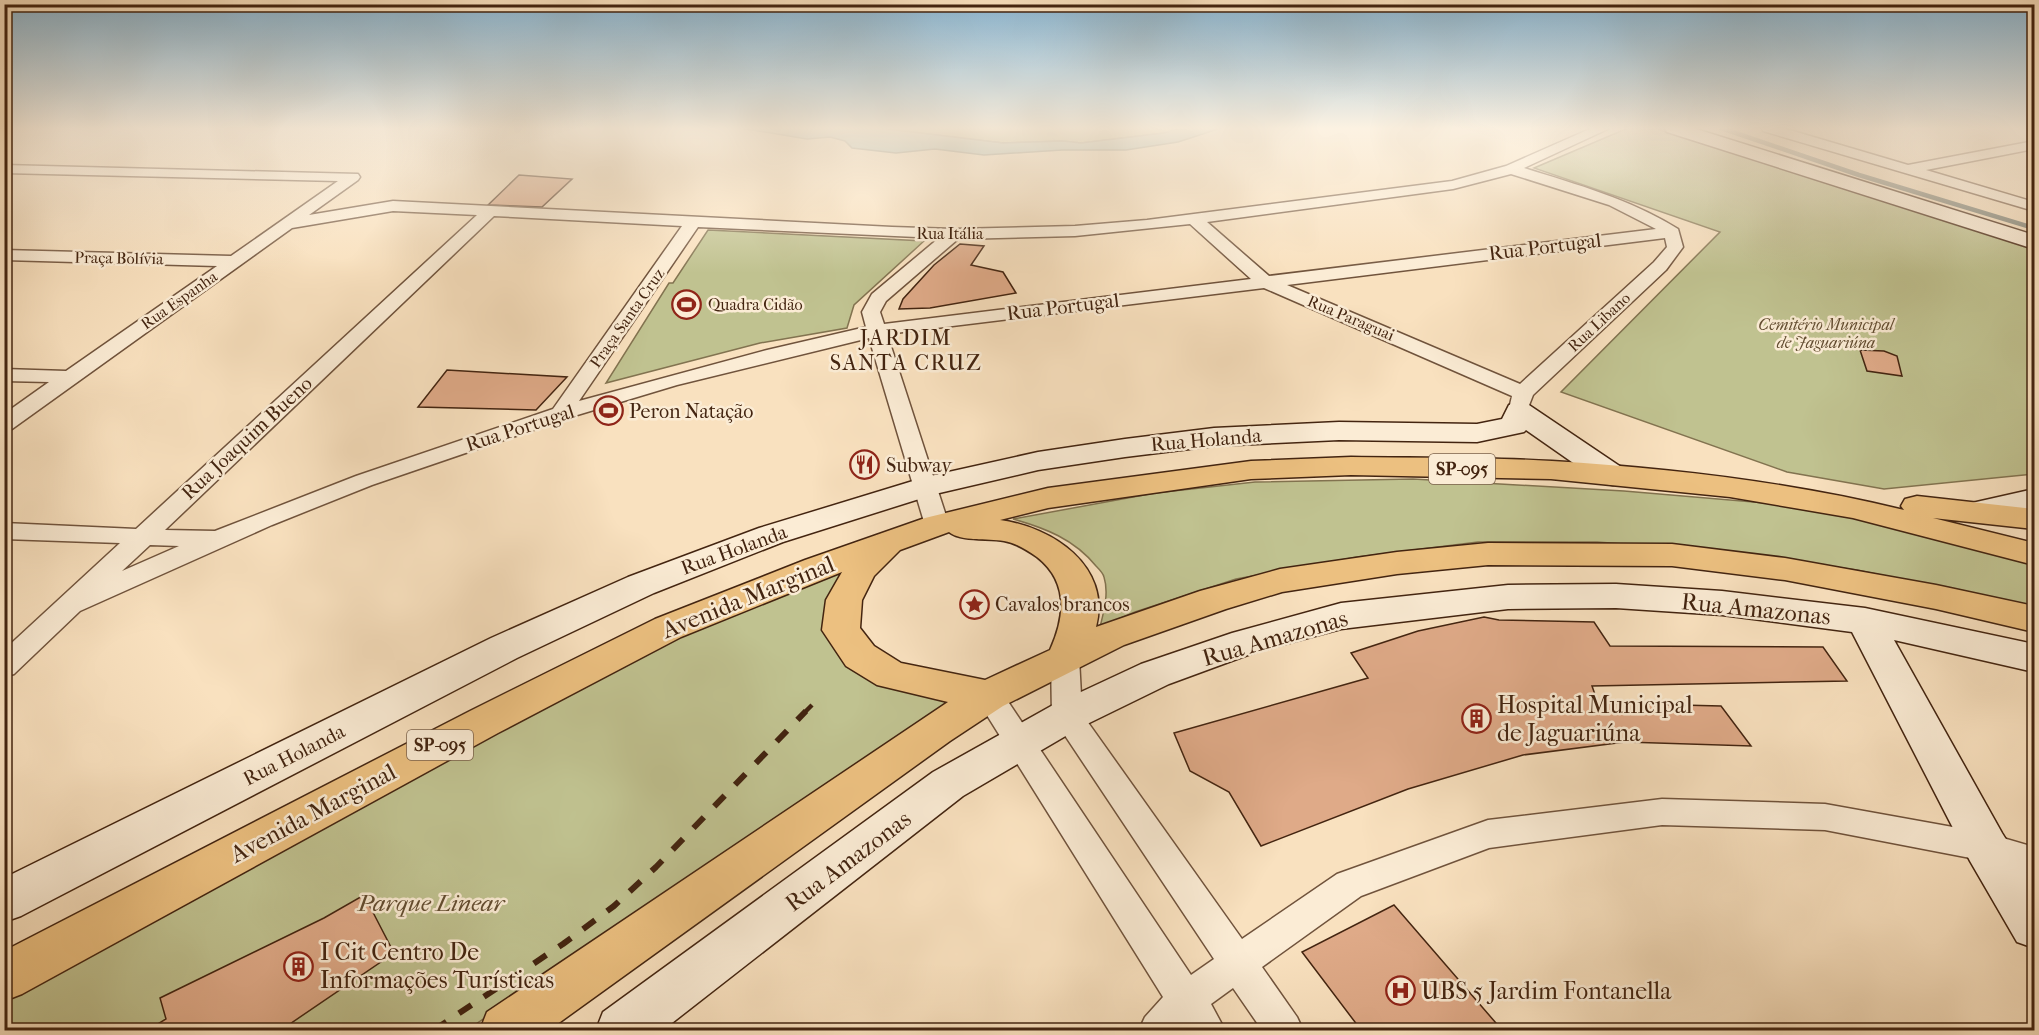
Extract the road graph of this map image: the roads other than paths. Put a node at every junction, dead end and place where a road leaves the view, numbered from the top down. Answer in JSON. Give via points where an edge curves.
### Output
{"nodes":[{"id":1,"x":322,"y":176,"type":"edge"},
{"id":2,"x":1485,"y":176,"type":"edge"},
{"id":3,"x":1533,"y":176,"type":"edge"},
{"id":4,"x":1824,"y":176,"type":"edge"},
{"id":5,"x":1931,"y":176,"type":"edge"},
{"id":6,"x":2034,"y":207,"type":"edge"},
{"id":7,"x":490,"y":211,"type":"junction"},
{"id":8,"x":1194,"y":219,"type":"junction"},
{"id":9,"x":693,"y":222,"type":"junction"},
{"id":10,"x":286,"y":224,"type":"junction"},
{"id":11,"x":1672,"y":232,"type":"junction"},
{"id":12,"x":954,"y":234,"type":"junction"},
{"id":13,"x":2034,"y":242,"type":"edge"},
{"id":14,"x":4,"y":255,"type":"edge"},
{"id":15,"x":234,"y":261,"type":"junction"},
{"id":16,"x":1264,"y":281,"type":"junction"},
{"id":17,"x":878,"y":330,"type":"junction"},
{"id":18,"x":4,"y":375,"type":"edge"},
{"id":19,"x":71,"y":376,"type":"junction"},
{"id":20,"x":1519,"y":410,"type":"junction"},
{"id":21,"x":560,"y":414,"type":"junction"},
{"id":22,"x":4,"y":424,"type":"edge"},
{"id":23,"x":1551,"y":470,"type":"junction"},
{"id":24,"x":1613,"y":476,"type":"junction"},
{"id":25,"x":926,"y":487,"type":"junction"},
{"id":26,"x":1730,"y":487,"type":"junction"},
{"id":27,"x":2034,"y":500,"type":"edge"},
{"id":28,"x":1974,"y":512,"type":"junction"},
{"id":29,"x":2034,"y":519,"type":"edge"},
{"id":30,"x":937,"y":525,"type":"junction"},
{"id":31,"x":4,"y":531,"type":"edge"},
{"id":32,"x":231,"y":533,"type":"junction"},
{"id":33,"x":143,"y":536,"type":"junction"},
{"id":34,"x":889,"y":542,"type":"junction"},
{"id":35,"x":2034,"y":554,"type":"edge"},
{"id":36,"x":68,"y":606,"type":"junction"},
{"id":37,"x":2034,"y":620,"type":"edge"},
{"id":38,"x":1865,"y":621,"type":"junction"},
{"id":39,"x":1065,"y":658,"type":"junction"},
{"id":40,"x":2034,"y":658,"type":"edge"},
{"id":41,"x":4,"y":667,"type":"edge"},
{"id":42,"x":989,"y":696,"type":"junction"},
{"id":43,"x":1067,"y":716,"type":"junction"},
{"id":44,"x":1021,"y":743,"type":"junction"},
{"id":45,"x":1986,"y":847,"type":"junction"},
{"id":46,"x":2034,"y":861,"type":"edge"},
{"id":47,"x":4,"y":901,"type":"edge"},
{"id":48,"x":2034,"y":926,"type":"edge"},
{"id":49,"x":1238,"y":964,"type":"junction"},
{"id":50,"x":4,"y":977,"type":"edge"},
{"id":51,"x":1186,"y":1000,"type":"junction"},
{"id":52,"x":506,"y":1030,"type":"edge"},
{"id":53,"x":622,"y":1030,"type":"edge"},
{"id":54,"x":1158,"y":1030,"type":"edge"},
{"id":55,"x":1206,"y":1030,"type":"edge"},
{"id":56,"x":1284,"y":1030,"type":"edge"}],
"edges":[{"from":1,"to":10,"type":"street","name":"Rua Espanha","via":[[353,177]]},
{"from":2,"to":8,"type":"street","name":"Rua Itália","via":[[1453,185]]},
{"from":3,"to":11,"type":"street","via":[[1628,207]]},
{"from":4,"to":13,"type":"street"},
{"from":5,"to":6,"type":"street"},
{"from":7,"to":9,"type":"street","name":"Rua Itália"},
{"from":7,"to":10,"type":"street","name":"Rua Itália","via":[[393,206]]},
{"from":7,"to":33,"type":"street","name":"Rua Joaquim Bueno"},
{"from":8,"to":12,"type":"street","name":"Rua Itália","via":[[1075,231]]},
{"from":8,"to":16,"type":"street","name":"Rua Paraguai"},
{"from":9,"to":12,"type":"street","name":"Rua Itália"},
{"from":9,"to":21,"type":"street","name":"Praça Santa Cruz"},
{"from":10,"to":15,"type":"street","name":"Rua Espanha"},
{"from":11,"to":16,"type":"street","name":"Rua Portugal"},
{"from":11,"to":20,"type":"street","name":"Rua Libano","via":[[1675,247],[1660,266]]},
{"from":12,"to":17,"type":"street","via":[[878,298],[871,312]]},
{"from":14,"to":15,"type":"street","name":"Praça Bolívia"},
{"from":15,"to":19,"type":"street","name":"Rua Espanha"},
{"from":16,"to":17,"type":"street","name":"Rua Portugal"},
{"from":16,"to":20,"type":"street","name":"Rua Paraguai"},
{"from":17,"to":21,"type":"street","name":"Rua Portugal","via":[[717,368]]},
{"from":17,"to":25,"type":"street"},
{"from":18,"to":19,"type":"street"},
{"from":19,"to":22,"type":"street","name":"Rua Espanha"},
{"from":20,"to":23,"type":"street","via":[[1555,456]]},
{"from":20,"to":24,"type":"street"},
{"from":20,"to":25,"type":"street","name":"Rua Holanda","via":[[1477,433],[1338,431],[1214,437],[1038,461]]},
{"from":21,"to":32,"type":"street","name":"Rua Portugal","via":[[387,473]]},
{"from":23,"to":24,"type":"main road","number":"SP-095"},
{"from":23,"to":30,"type":"main road","number":"SP-095","via":[[1351,466],[1251,470],[1048,498]]},
{"from":24,"to":26,"type":"main road","number":"SP-095"},
{"from":25,"to":30,"type":"street"},
{"from":25,"to":47,"type":"street","name":"Rua Holanda","via":[[771,535],[641,585],[504,648]]},
{"from":26,"to":28,"type":"main road","number":"SP-095"},
{"from":26,"to":35,"type":"main road","number":"SP-095","via":[[1854,508]]},
{"from":27,"to":28,"type":"street"},
{"from":28,"to":29,"type":"main road","number":"SP-095"},
{"from":30,"to":34,"type":"main road","number":"SP-095"},
{"from":30,"to":39,"type":"main road","via":[[994,529],[1029,537],[1070,568],[1080,592],[1079,622]]},
{"from":31,"to":33,"type":"street"},
{"from":32,"to":33,"type":"street","via":[[199,539]]},
{"from":32,"to":36,"type":"street"},
{"from":33,"to":36,"type":"street","name":"Rua Joaquim Bueno"},
{"from":34,"to":42,"type":"main road","via":[[860,570],[844,600],[841,630],[860,656],[891,675]]},
{"from":34,"to":50,"type":"main road","name":"Avenida Marginal","number":"SP-095","via":[[668,628]]},
{"from":36,"to":41,"type":"street","name":"Rua Joaquim Bueno"},
{"from":37,"to":39,"type":"main road","via":[[1785,569],[1672,555],[1488,554],[1280,581],[1111,636]]},
{"from":38,"to":40,"type":"street","name":"Rua Amazonas"},
{"from":38,"to":43,"type":"street","name":"Rua Amazonas","via":[[1722,603],[1616,596],[1508,597],[1341,616],[1245,642],[1155,674]]},
{"from":38,"to":45,"type":"street"},
{"from":39,"to":42,"type":"main road"},
{"from":39,"to":43,"type":"street"},
{"from":42,"to":44,"type":"street"},
{"from":42,"to":52,"type":"main road"},
{"from":43,"to":44,"type":"street","name":"Rua Amazonas"},
{"from":43,"to":49,"type":"street"},
{"from":44,"to":51,"type":"street"},
{"from":44,"to":53,"type":"street","name":"Rua Amazonas","via":[[948,784]]},
{"from":45,"to":46,"type":"street"},
{"from":45,"to":48,"type":"street"},
{"from":45,"to":49,"type":"street","via":[[1825,817],[1740,813],[1662,812],[1488,834],[1350,885]]},
{"from":49,"to":51,"type":"street"},
{"from":49,"to":56,"type":"street"},
{"from":51,"to":54,"type":"street"},
{"from":51,"to":55,"type":"street"}]}
